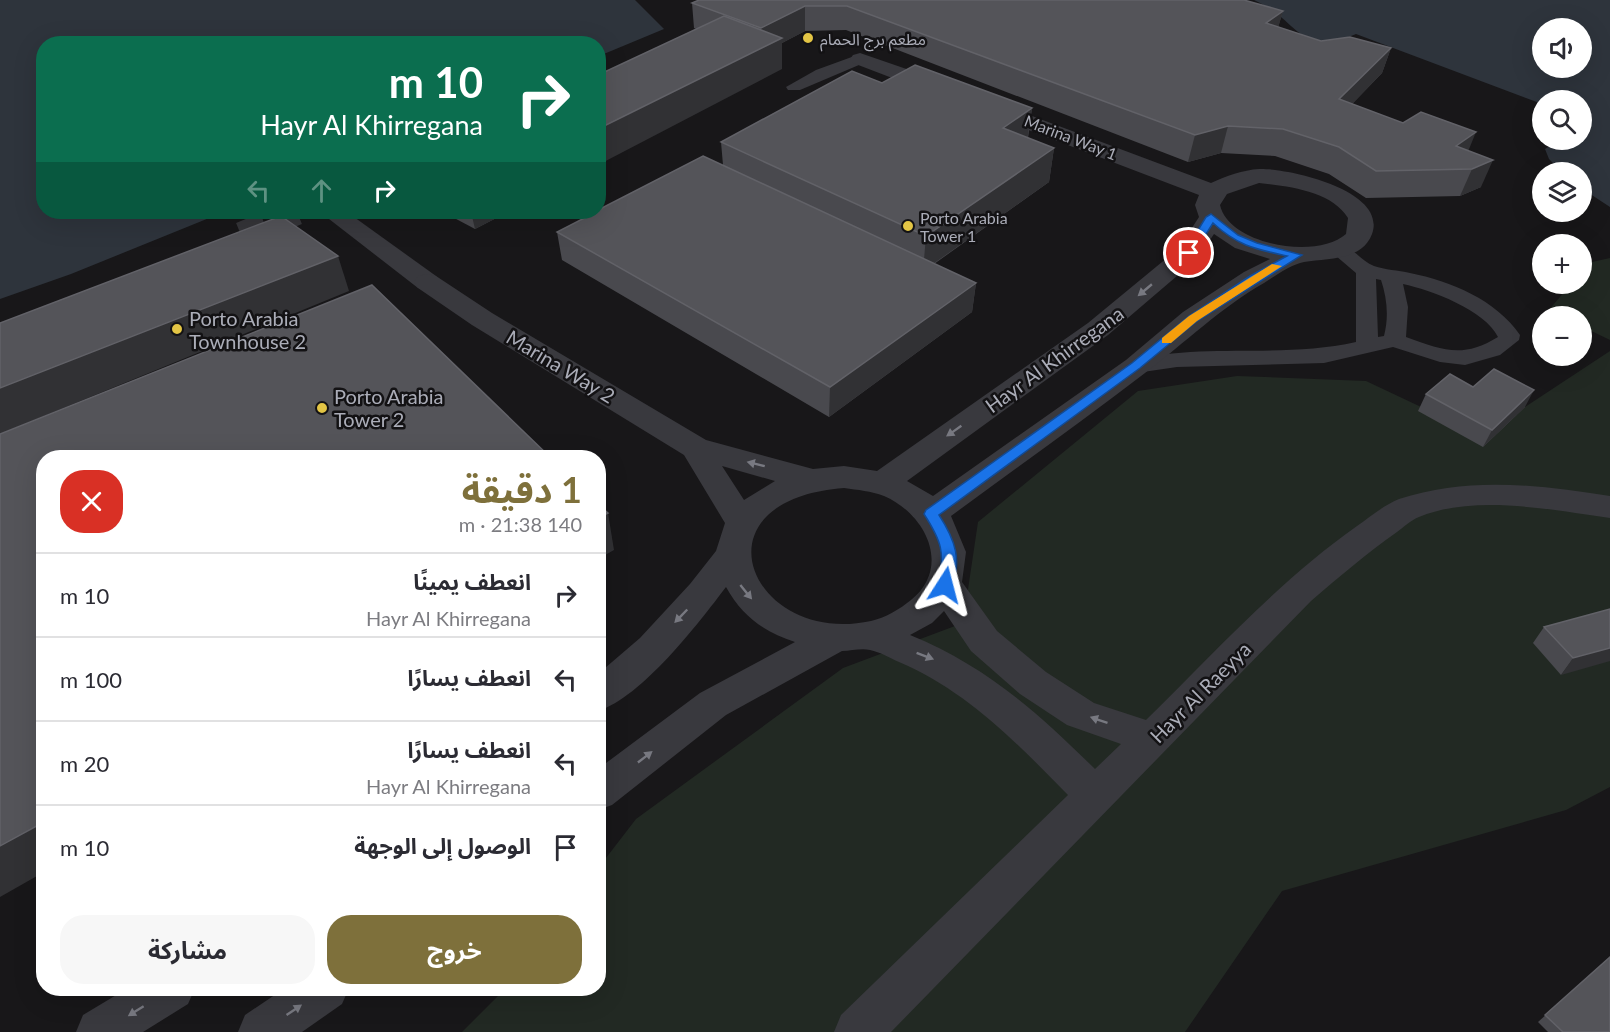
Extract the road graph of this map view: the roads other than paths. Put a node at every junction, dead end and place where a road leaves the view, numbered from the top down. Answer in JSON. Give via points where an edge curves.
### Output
{"nodes":[{"id":1,"x":860,"y":59,"type":"joint"},
{"id":2,"x":794,"y":87,"type":"dead end"},
{"id":3,"x":1212,"y":205,"type":"junction"},
{"id":4,"x":342,"y":219,"type":"edge"},
{"id":5,"x":1339,"y":250,"type":"junction"},
{"id":6,"x":1297,"y":255,"type":"junction"},
{"id":7,"x":1366,"y":271,"type":"junction"},
{"id":8,"x":1389,"y":275,"type":"junction"},
{"id":9,"x":1394,"y":340,"type":"junction"},
{"id":10,"x":1367,"y":348,"type":"junction"},
{"id":11,"x":1136,"y":366,"type":"junction"},
{"id":12,"x":695,"y":448,"type":"junction"},
{"id":13,"x":812,"y":480,"type":"junction"},
{"id":14,"x":881,"y":484,"type":"junction"},
{"id":15,"x":1610,"y":507,"type":"edge"},
{"id":16,"x":931,"y":514,"type":"junction"},
{"id":17,"x":737,"y":539,"type":"junction"},
{"id":18,"x":945,"y":585,"type":"junction"},
{"id":19,"x":852,"y":637,"type":"junction"},
{"id":20,"x":606,"y":690,"type":"edge"},
{"id":21,"x":1154,"y":739,"type":"junction"},
{"id":22,"x":606,"y":787,"type":"edge"},
{"id":23,"x":1096,"y":797,"type":"junction"},
{"id":24,"x":159,"y":996,"type":"edge"},
{"id":25,"x":314,"y":996,"type":"edge"},
{"id":26,"x":100,"y":1032,"type":"edge"},
{"id":27,"x":262,"y":1032,"type":"edge"},
{"id":28,"x":858,"y":1032,"type":"edge"}],
"edges":[{"from":1,"to":2,"type":"lane"},
{"from":1,"to":3,"type":"street","name":"Marina Way 1"},
{"from":3,"to":5,"type":"street","via":[[1223,184],[1259,176],[1323,188],[1354,209],[1361,221],[1353,242]]},
{"from":3,"to":6,"type":"street","name":"Marina Way 1","via":[[1235,237],[1254,246]]},
{"from":3,"to":14,"type":"street","name":"Hayr Al Khirregana","one_way":true,"via":[[1189,253],[1098,329]]},
{"from":4,"to":12,"type":"street","name":"Marina Way 2","via":[[482,319]]},
{"from":5,"to":6,"type":"street"},
{"from":5,"to":7,"type":"lane"},
{"from":6,"to":11,"type":"street","via":[[1253,278],[1193,318]]},
{"from":7,"to":8,"type":"lane"},
{"from":7,"to":10,"type":"lane"},
{"from":8,"to":9,"type":"lane","via":[[1397,302]]},
{"from":8,"to":9,"type":"lane","via":[[1466,298],[1509,335],[1488,355],[1473,359],[1437,354]]},
{"from":9,"to":10,"type":"lane"},
{"from":10,"to":11,"type":"lane","via":[[1324,356],[1185,360]]},
{"from":11,"to":16,"type":"street"},
{"from":13,"to":12,"type":"street","name":"Marina Way 2","one_way":true},
{"from":12,"to":17,"type":"street","name":"Marina Way 2"},
{"from":13,"to":14,"type":"street","via":[[859,479]]},
{"from":13,"to":17,"type":"street","via":[[771,495],[754,507]]},
{"from":14,"to":16,"type":"street","via":[[909,496]]},
{"from":15,"to":21,"type":"street","name":"Hayr Al Raeyya","via":[[1544,496],[1495,495],[1455,498],[1408,509],[1356,542],[1299,591]]},
{"from":16,"to":18,"type":"street","via":[[946,536],[951,560]]},
{"from":17,"to":19,"type":"street","one_way":true,"via":[[739,584],[761,610],[794,629]]},
{"from":17,"to":20,"type":"street","one_way":true,"via":[[695,602],[630,672]]},
{"from":18,"to":19,"type":"street","via":[[928,607],[903,625]]},
{"from":21,"to":18,"type":"street","one_way":true,"via":[[1081,714],[1033,683],[984,640]]},
{"from":22,"to":19,"type":"street","one_way":true,"via":[[713,704]]},
{"from":19,"to":23,"type":"street","one_way":true,"via":[[933,658],[966,677],[1008,709]]},
{"from":21,"to":23,"type":"street","name":"Hayr Al Raeyya"},
{"from":23,"to":28,"type":"street","name":"Hayr Al Raeyya"},
{"from":24,"to":26,"type":"street","one_way":true},
{"from":27,"to":25,"type":"street","one_way":true}]}
